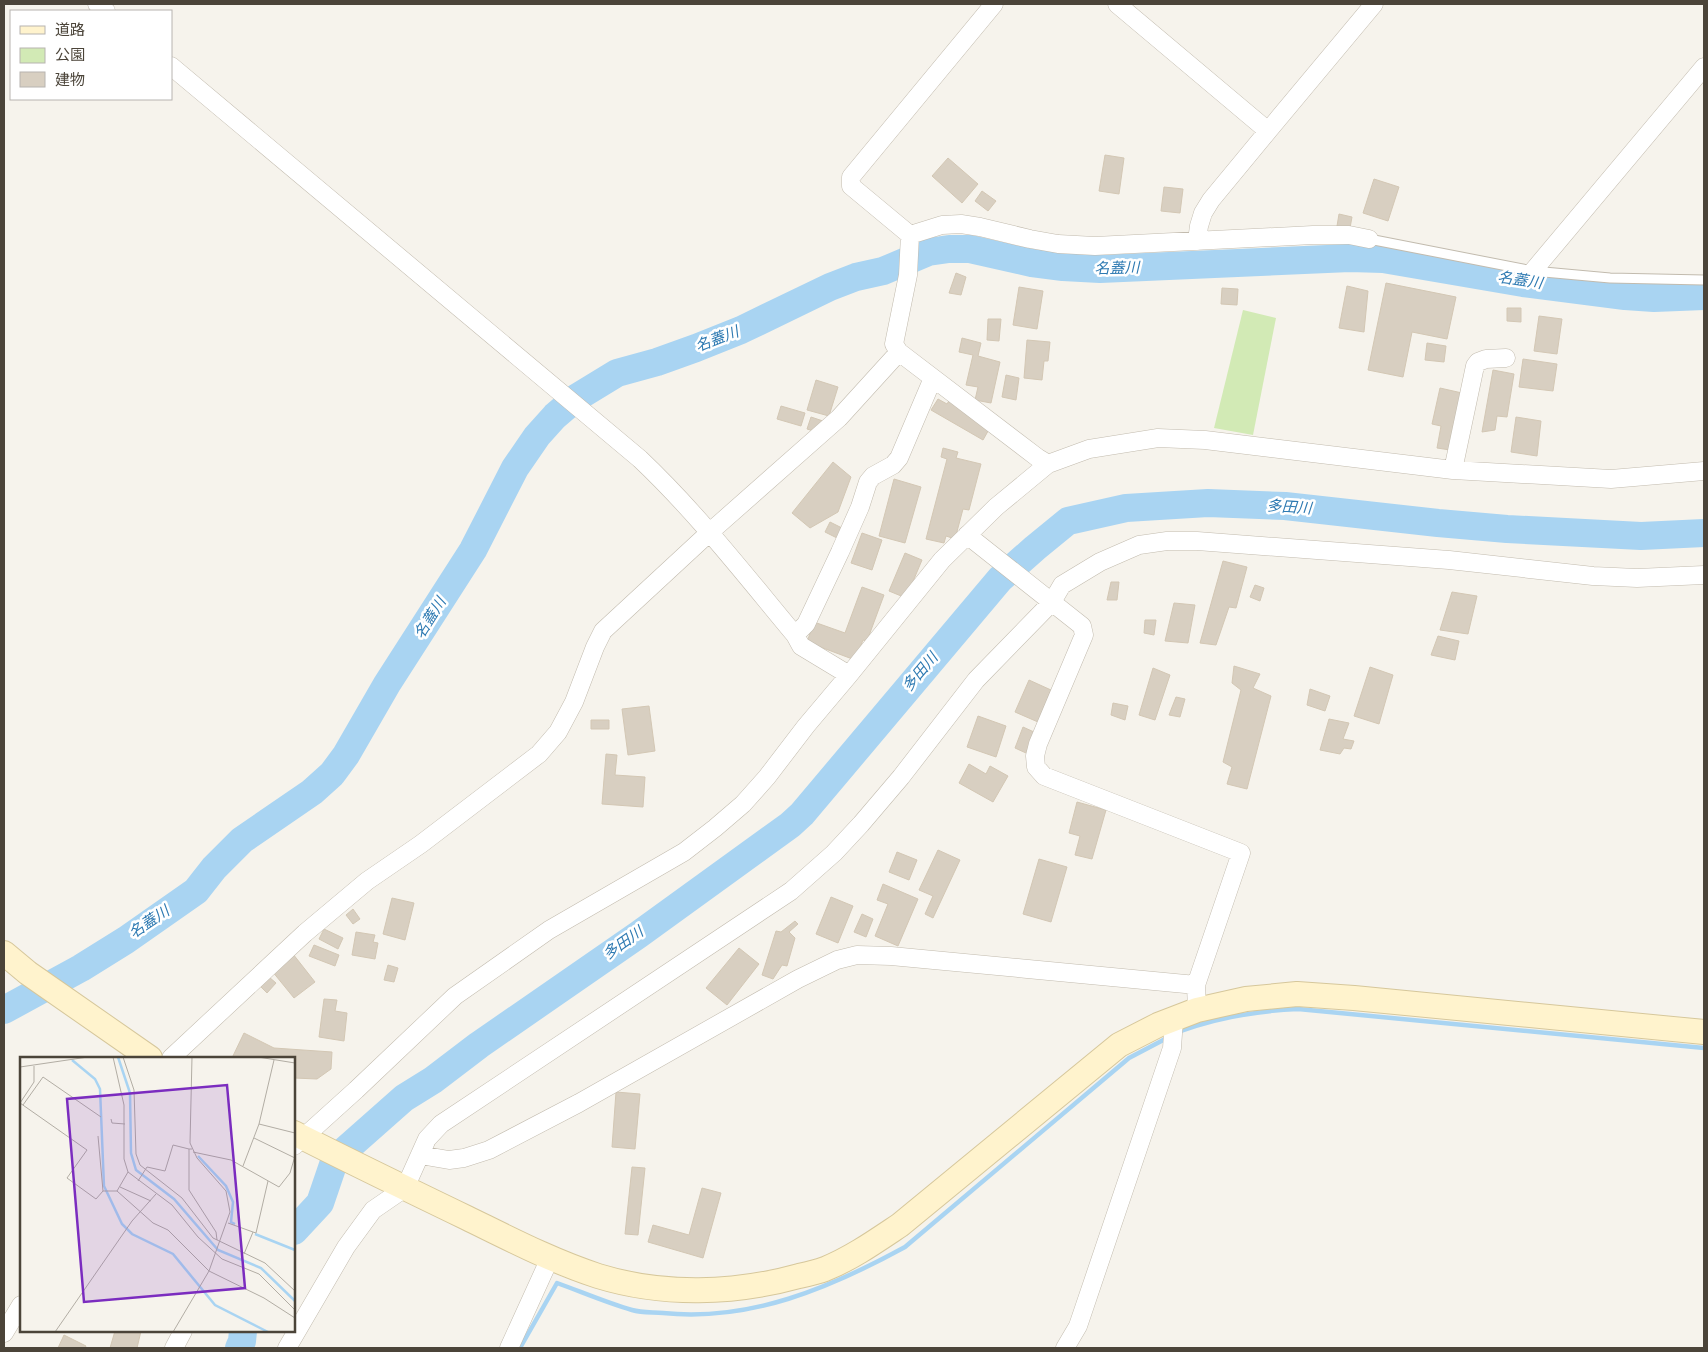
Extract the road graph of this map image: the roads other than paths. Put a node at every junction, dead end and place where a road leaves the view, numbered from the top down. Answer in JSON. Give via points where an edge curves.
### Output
{"nodes":[{"id":1,"x":994,"y":4,"type":"edge"},
{"id":2,"x":1117,"y":4,"type":"edge"},
{"id":3,"x":1374,"y":4,"type":"edge"},
{"id":4,"x":172,"y":67,"type":"edge"},
{"id":5,"x":1704,"y":67,"type":"edge"},
{"id":6,"x":1268,"y":131,"type":"junction"},
{"id":7,"x":910,"y":239,"type":"junction"},
{"id":8,"x":1370,"y":239,"type":"joint"},
{"id":9,"x":1197,"y":241,"type":"junction"},
{"id":10,"x":1533,"y":271,"type":"junction"},
{"id":11,"x":1704,"y":280,"type":"edge"},
{"id":12,"x":899,"y":352,"type":"junction"},
{"id":13,"x":1506,"y":358,"type":"dead end"},
{"id":14,"x":933,"y":378,"type":"junction"},
{"id":15,"x":1048,"y":464,"type":"junction"},
{"id":16,"x":1453,"y":470,"type":"junction"},
{"id":17,"x":1704,"y":471,"type":"edge"},
{"id":18,"x":710,"y":532,"type":"junction"},
{"id":19,"x":972,"y":538,"type":"junction"},
{"id":20,"x":1704,"y":575,"type":"edge"},
{"id":21,"x":1049,"y":600,"type":"junction"},
{"id":22,"x":795,"y":635,"type":"junction"},
{"id":23,"x":849,"y":675,"type":"junction"},
{"id":24,"x":4,"y":953,"type":"edge"},
{"id":25,"x":1196,"y":985,"type":"junction"},
{"id":26,"x":1197,"y":1010,"type":"junction"},
{"id":27,"x":1173,"y":1029,"type":"junction"},
{"id":28,"x":1704,"y":1032,"type":"edge"},
{"id":29,"x":149,"y":1057,"type":"edge"},
{"id":30,"x":172,"y":1057,"type":"edge"},
{"id":31,"x":301,"y":1140,"type":"edge"},
{"id":32,"x":420,"y":1155,"type":"junction"},
{"id":33,"x":398,"y":1185,"type":"junction"},
{"id":34,"x":550,"y":1258,"type":"junction"},
{"id":35,"x":20,"y":1307,"type":"edge"},
{"id":36,"x":182,"y":1332,"type":"edge"},
{"id":37,"x":4,"y":1333,"type":"edge"},
{"id":38,"x":174,"y":1348,"type":"edge"},
{"id":39,"x":287,"y":1348,"type":"edge"},
{"id":40,"x":509,"y":1348,"type":"edge"},
{"id":41,"x":1064,"y":1348,"type":"edge"}],
"edges":[{"from":1,"to":7,"type":"street","via":[[851,177],[851,186]]},
{"from":2,"to":6,"type":"street"},
{"from":3,"to":6,"type":"street"},
{"from":4,"to":18,"type":"street","via":[[640,459]]},
{"from":5,"to":10,"type":"street"},
{"from":6,"to":9,"type":"street","via":[[1211,200],[1203,213]]},
{"from":7,"to":9,"type":"street","via":[[942,225],[961,224],[1058,244],[1095,246]]},
{"from":7,"to":12,"type":"street","via":[[908,275],[894,344]]},
{"from":8,"to":9,"type":"street","via":[[1314,235]]},
{"from":8,"to":10,"type":"lane"},
{"from":10,"to":11,"type":"lane","via":[[1610,278]]},
{"from":12,"to":14,"type":"street"},
{"from":12,"to":18,"type":"street","via":[[839,418]]},
{"from":13,"to":16,"type":"street","via":[[1486,359],[1475,366]]},
{"from":14,"to":15,"type":"street"},
{"from":14,"to":22,"type":"street","via":[[899,458],[868,482],[860,507],[806,624]]},
{"from":15,"to":16,"type":"street","via":[[1089,449],[1158,438],[1205,440]]},
{"from":15,"to":19,"type":"street","via":[[996,507]]},
{"from":16,"to":17,"type":"street","via":[[1611,479]]},
{"from":18,"to":22,"type":"street"},
{"from":18,"to":30,"type":"street","via":[[603,631],[574,702],[558,732],[539,754],[360,886],[304,933]]},
{"from":19,"to":21,"type":"street"},
{"from":19,"to":23,"type":"street","via":[[942,560]]},
{"from":20,"to":21,"type":"street","via":[[1593,576],[1449,560],[1167,541],[1139,545],[1100,562],[1062,585]]},
{"from":21,"to":25,"type":"street","via":[[1082,626],[1084,635],[1038,744],[1036,767],[1044,776],[1241,853]]},
{"from":21,"to":32,"type":"street","via":[[976,680],[861,824],[791,891],[441,1124],[427,1139]]},
{"from":22,"to":23,"type":"street","via":[[801,646]]},
{"from":23,"to":31,"type":"street","via":[[743,804],[715,828],[684,852],[549,930],[455,996]]},
{"from":24,"to":29,"type":"street"},
{"from":25,"to":26,"type":"street"},
{"from":25,"to":32,"type":"street","via":[[857,955],[837,960],[798,979],[489,1150],[449,1160]]},
{"from":26,"to":27,"type":"street"},
{"from":26,"to":28,"type":"street","via":[[1246,999],[1297,994]]},
{"from":27,"to":34,"type":"street","via":[[1158,1025],[1119,1046],[900,1225],[861,1251],[824,1269],[755,1287],[686,1291],[599,1276]]},
{"from":27,"to":41,"type":"street","via":[[1172,1048],[1078,1326]]},
{"from":31,"to":33,"type":"street"},
{"from":32,"to":33,"type":"street"},
{"from":33,"to":34,"type":"street"},
{"from":33,"to":39,"type":"street","via":[[351,1239]]},
{"from":34,"to":40,"type":"street"},
{"from":35,"to":37,"type":"street"},
{"from":36,"to":38,"type":"street"}]}
